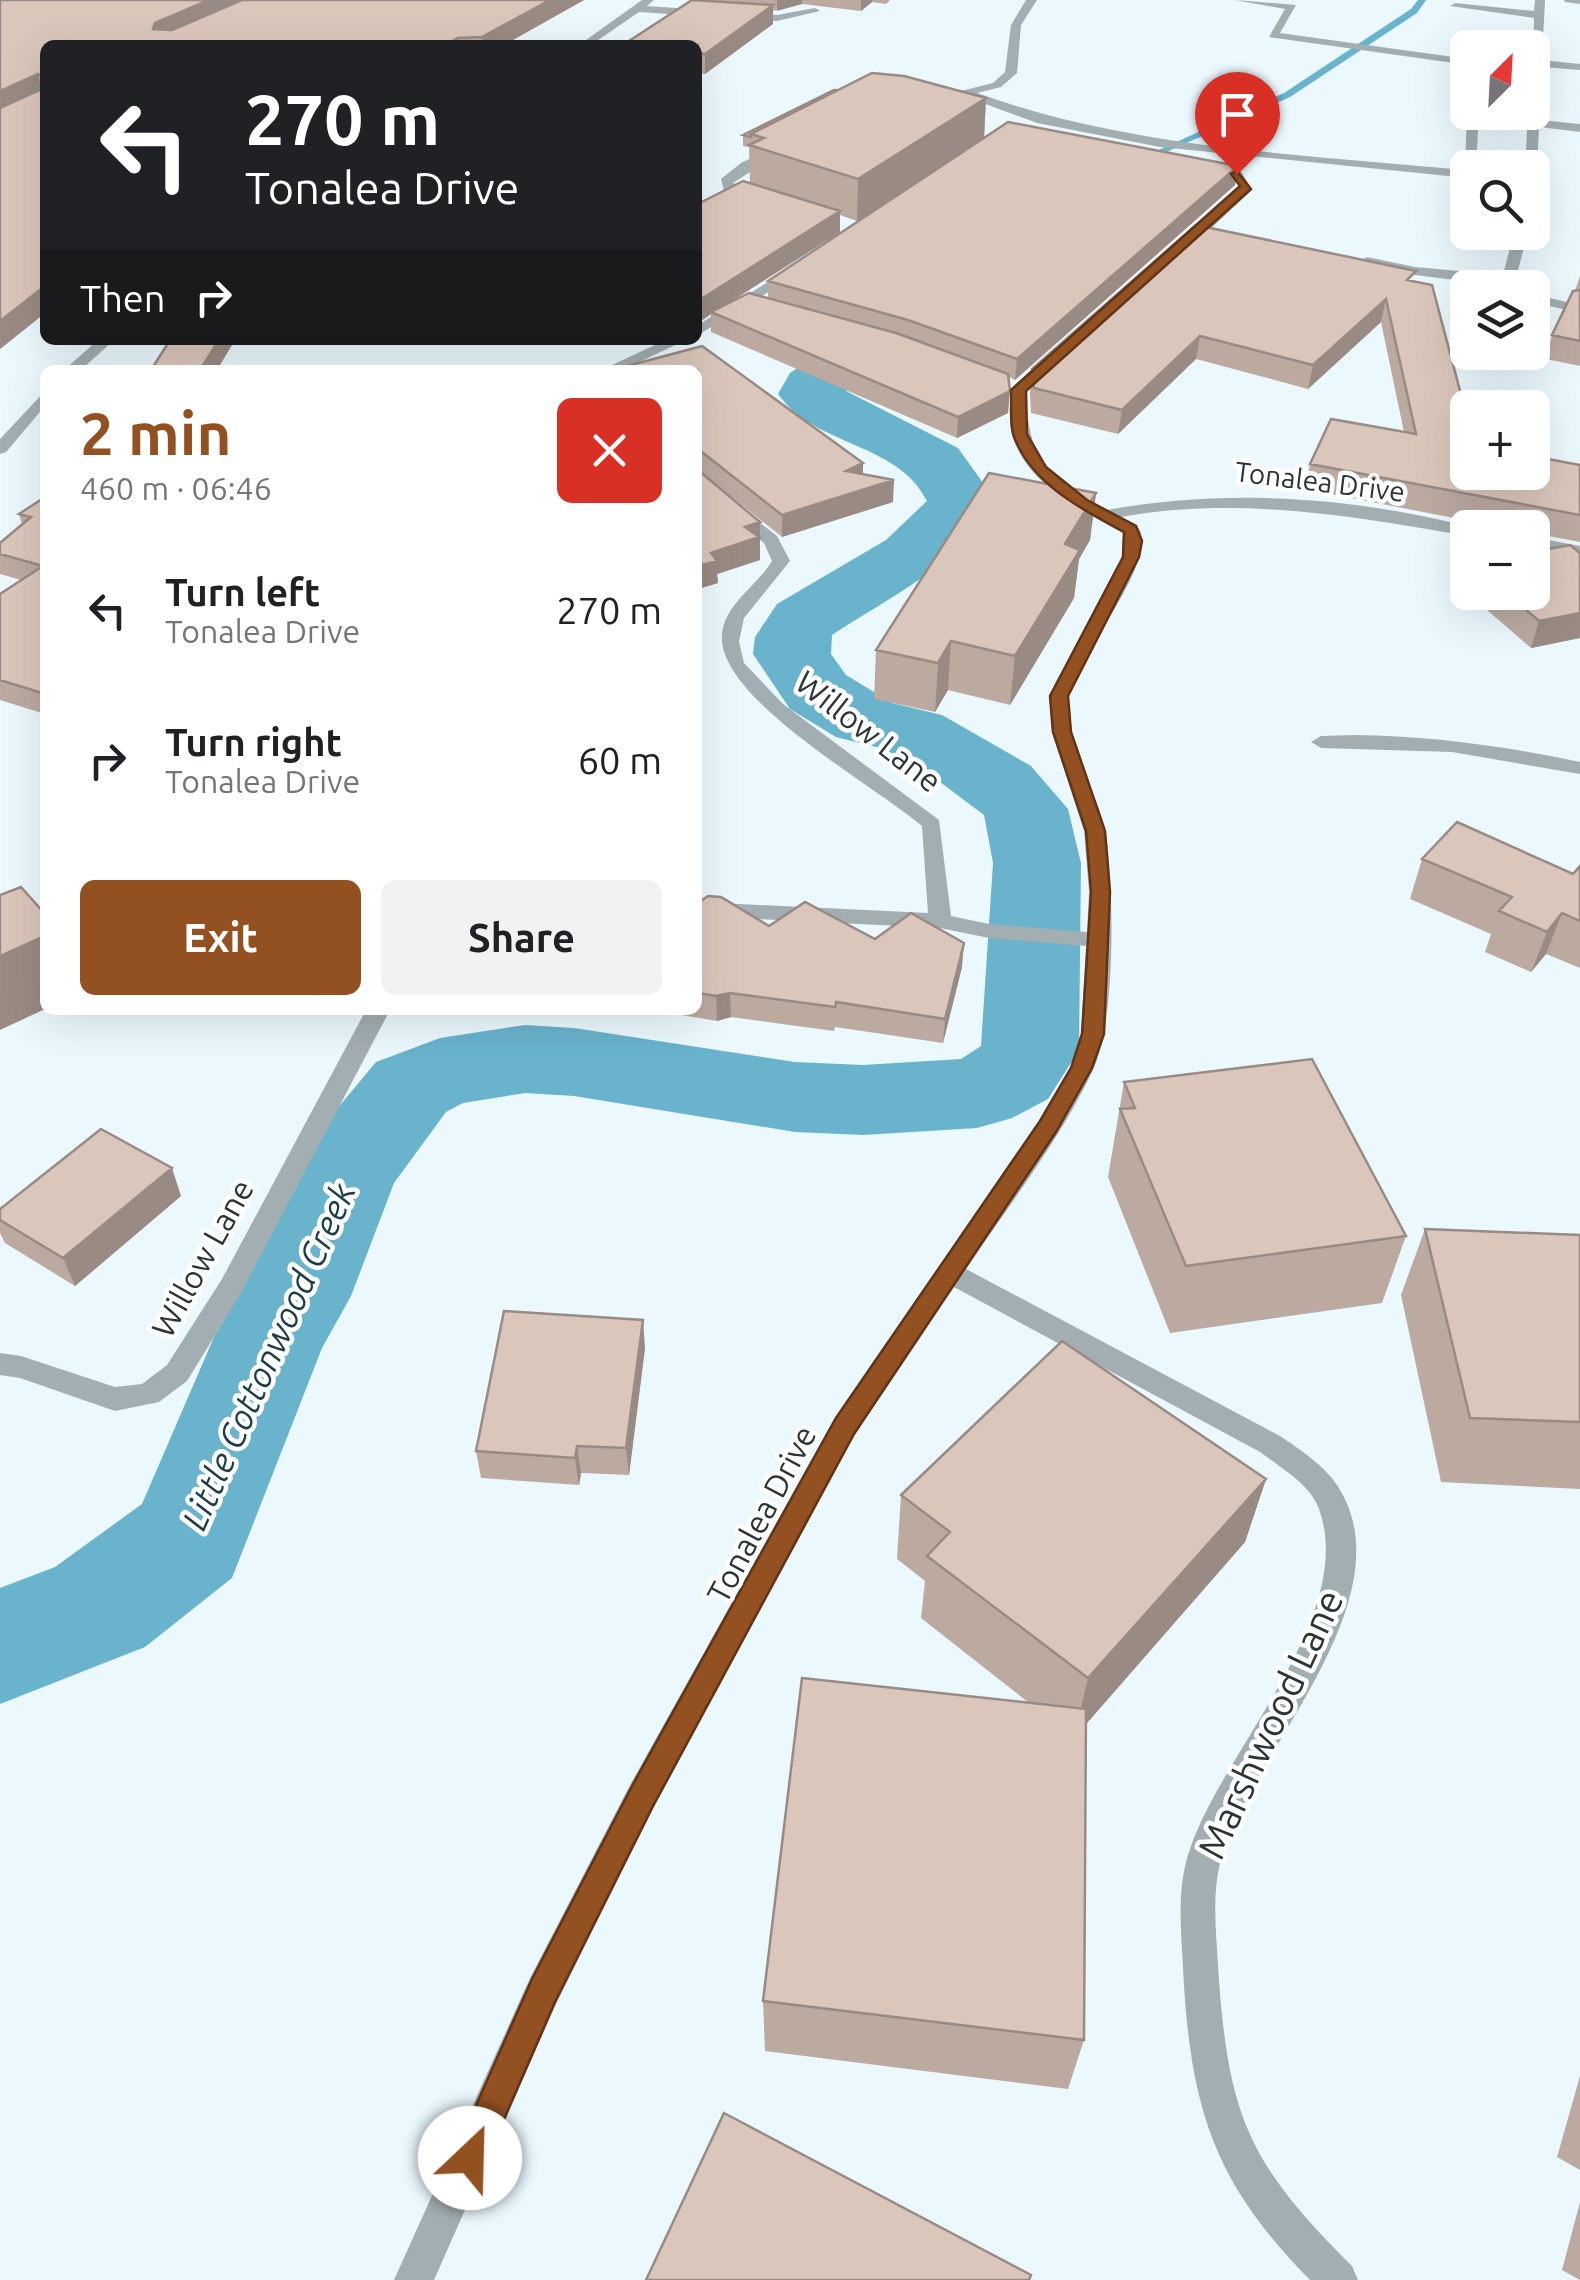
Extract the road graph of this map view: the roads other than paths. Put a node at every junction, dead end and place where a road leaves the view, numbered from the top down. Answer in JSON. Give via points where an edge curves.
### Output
{"nodes":[{"id":1,"x":1032,"y":0,"type":"edge"},
{"id":2,"x":1240,"y":0,"type":"edge"},
{"id":3,"x":1540,"y":0,"type":"edge"},
{"id":4,"x":1570,"y":0,"type":"edge"},
{"id":5,"x":1580,"y":1,"type":"edge"},
{"id":6,"x":644,"y":5,"type":"edge"},
{"id":7,"x":1455,"y":6,"type":"dead end"},
{"id":8,"x":815,"y":11,"type":"dead end"},
{"id":9,"x":1538,"y":15,"type":"junction"},
{"id":10,"x":1537,"y":30,"type":"edge"},
{"id":11,"x":592,"y":40,"type":"edge"},
{"id":12,"x":1450,"y":60,"type":"edge"},
{"id":13,"x":1550,"y":68,"type":"edge"},
{"id":14,"x":1580,"y":68,"type":"edge"},
{"id":15,"x":1550,"y":125,"type":"edge"},
{"id":16,"x":1580,"y":128,"type":"edge"},
{"id":17,"x":801,"y":138,"type":"edge"},
{"id":18,"x":1450,"y":169,"type":"edge"},
{"id":19,"x":1237,"y":174,"type":"edge"},
{"id":20,"x":772,"y":202,"type":"edge"},
{"id":21,"x":1358,"y":259,"type":"edge"},
{"id":22,"x":808,"y":263,"type":"edge"},
{"id":23,"x":1161,"y":266,"type":"edge"},
{"id":24,"x":1450,"y":276,"type":"edge"},
{"id":25,"x":1550,"y":302,"type":"edge"},
{"id":26,"x":746,"y":304,"type":"junction"},
{"id":27,"x":764,"y":309,"type":"edge"},
{"id":28,"x":1580,"y":309,"type":"edge"},
{"id":29,"x":702,"y":328,"type":"edge"},
{"id":30,"x":1076,"y":337,"type":"edge"},
{"id":31,"x":101,"y":345,"type":"edge"},
{"id":32,"x":667,"y":345,"type":"edge"},
{"id":33,"x":78,"y":365,"type":"edge"},
{"id":34,"x":620,"y":365,"type":"edge"},
{"id":35,"x":40,"y":402,"type":"edge"},
{"id":36,"x":0,"y":449,"type":"edge"},
{"id":37,"x":702,"y":482,"type":"edge"},
{"id":38,"x":1107,"y":515,"type":"junction"},
{"id":39,"x":1450,"y":528,"type":"edge"},
{"id":40,"x":1550,"y":545,"type":"edge"},
{"id":41,"x":1580,"y":551,"type":"edge"},
{"id":42,"x":1321,"y":742,"type":"dead end"},
{"id":43,"x":1580,"y":768,"type":"edge"},
{"id":44,"x":702,"y":909,"type":"edge"},
{"id":45,"x":940,"y":921,"type":"junction"},
{"id":46,"x":1096,"y":940,"type":"junction"},
{"id":47,"x":375,"y":1015,"type":"edge"},
{"id":48,"x":948,"y":1272,"type":"junction"},
{"id":49,"x":0,"y":1364,"type":"edge"},
{"id":50,"x":414,"y":2280,"type":"edge"},
{"id":51,"x":1338,"y":2280,"type":"edge"}],
"edges":[{"from":1,"to":18,"type":"street","via":[[1012,30],[1011,73],[997,85],[965,93],[1041,120],[1160,143]]},
{"from":2,"to":12,"type":"street","via":[[1292,7],[1273,35]]},
{"from":3,"to":9,"type":"street"},
{"from":4,"to":5,"type":"street"},
{"from":6,"to":8,"type":"street","via":[[777,18]]},
{"from":6,"to":11,"type":"street"},
{"from":7,"to":9,"type":"street"},
{"from":9,"to":10,"type":"street"},
{"from":13,"to":14,"type":"street"},
{"from":15,"to":16,"type":"street"},
{"from":17,"to":20,"type":"street","via":[[726,182]]},
{"from":19,"to":23,"type":"street","via":[[1247,186],[1215,230]]},
{"from":21,"to":24,"type":"street"},
{"from":22,"to":26,"type":"street"},
{"from":25,"to":28,"type":"street"},
{"from":26,"to":27,"type":"street"},
{"from":26,"to":29,"type":"street"},
{"from":30,"to":38,"type":"street","name":"Tonalea Drive","via":[[1010,387],[1034,461],[1064,490]]},
{"from":31,"to":33,"type":"street"},
{"from":32,"to":34,"type":"street"},
{"from":35,"to":36,"type":"street"},
{"from":37,"to":45,"type":"street","name":"Willow Lane","via":[[771,540],[780,561],[774,577],[733,622],[733,662],[781,709],[932,824]]},
{"from":38,"to":39,"type":"street","name":"Tonalea Drive","via":[[1233,498]]},
{"from":38,"to":46,"type":"street","name":"Tonalea Drive","via":[[1130,530],[1131,557],[1059,696],[1062,732],[1095,831]]},
{"from":40,"to":41,"type":"street"},
{"from":42,"to":43,"type":"street","via":[[1396,738],[1477,746]]},
{"from":44,"to":45,"type":"street"},
{"from":45,"to":46,"type":"street"},
{"from":46,"to":48,"type":"street","name":"Tonalea Drive","via":[[1093,1034],[1082,1068]]},
{"from":47,"to":49,"type":"street","name":"Willow Lane","via":[[232,1286],[177,1373],[149,1394],[115,1399]]},
{"from":48,"to":50,"type":"street","name":"Tonalea Drive","via":[[845,1426],[642,1796],[543,1991]]},
{"from":48,"to":51,"type":"street","name":"Marshwood Lane","via":[[1270,1444],[1314,1478],[1334,1506],[1340,1572],[1316,1644],[1219,1817],[1197,1901],[1205,2050],[1235,2158],[1266,2206]]}]}
